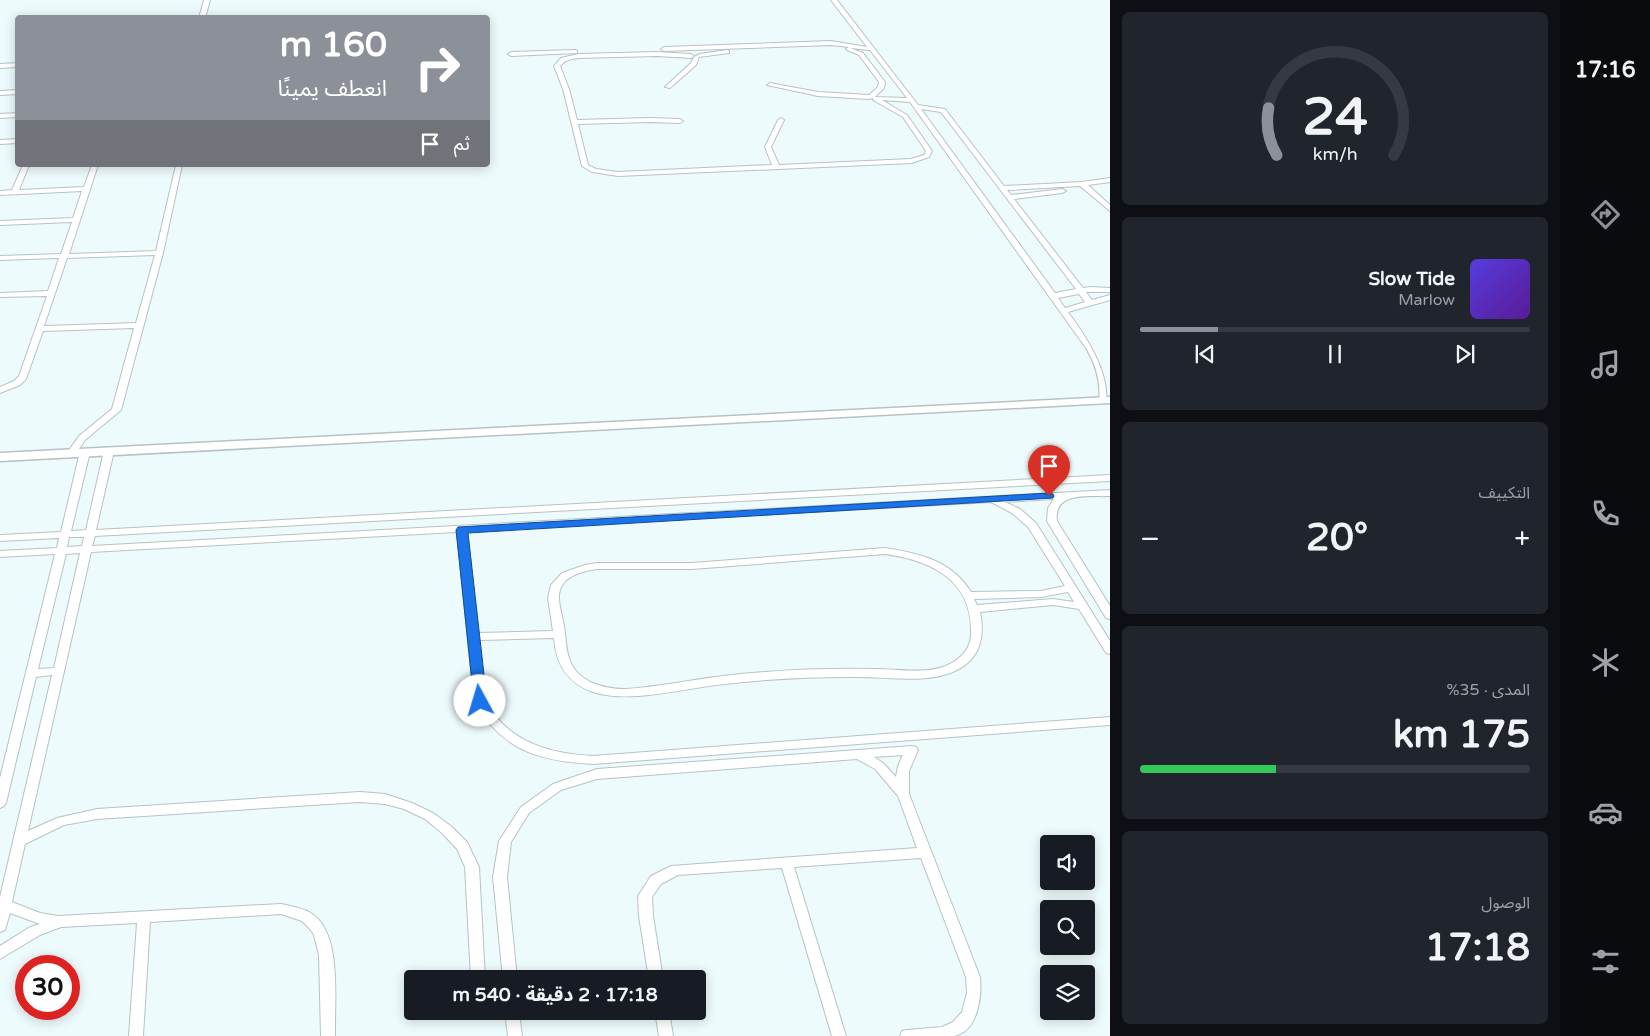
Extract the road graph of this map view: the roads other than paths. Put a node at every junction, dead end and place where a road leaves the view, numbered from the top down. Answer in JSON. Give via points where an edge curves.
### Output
{"nodes":[{"id":1,"x":834,"y":0,"type":"edge"},
{"id":2,"x":205,"y":1,"type":"edge"},
{"id":3,"x":203,"y":15,"type":"edge"},
{"id":4,"x":686,"y":48,"type":"junction"},
{"id":5,"x":695,"y":48,"type":"junction"},
{"id":6,"x":872,"y":49,"type":"junction"},
{"id":7,"x":511,"y":54,"type":"dead end"},
{"id":8,"x":695,"y":56,"type":"junction"},
{"id":9,"x":15,"y":65,"type":"edge"},
{"id":10,"x":0,"y":66,"type":"edge"},
{"id":11,"x":770,"y":85,"type":"dead end"},
{"id":12,"x":668,"y":87,"type":"dead end"},
{"id":13,"x":15,"y":92,"type":"edge"},
{"id":14,"x":0,"y":93,"type":"edge"},
{"id":15,"x":874,"y":97,"type":"junction"},
{"id":16,"x":911,"y":100,"type":"junction"},
{"id":17,"x":15,"y":115,"type":"edge"},
{"id":18,"x":0,"y":116,"type":"edge"},
{"id":19,"x":781,"y":120,"type":"dead end"},
{"id":20,"x":680,"y":121,"type":"dead end"},
{"id":21,"x":574,"y":122,"type":"junction"},
{"id":22,"x":15,"y":141,"type":"edge"},
{"id":23,"x":0,"y":142,"type":"edge"},
{"id":24,"x":25,"y":167,"type":"edge"},
{"id":25,"x":94,"y":167,"type":"edge"},
{"id":26,"x":179,"y":167,"type":"edge"},
{"id":27,"x":776,"y":167,"type":"junction"},
{"id":28,"x":1110,"y":180,"type":"edge"},
{"id":29,"x":1110,"y":185,"type":"edge"},
{"id":30,"x":1085,"y":186,"type":"junction"},
{"id":31,"x":1002,"y":188,"type":"junction"},
{"id":32,"x":88,"y":189,"type":"junction"},
{"id":33,"x":14,"y":192,"type":"junction"},
{"id":34,"x":0,"y":193,"type":"edge"},
{"id":35,"x":1009,"y":197,"type":"junction"},
{"id":36,"x":1110,"y":209,"type":"edge"},
{"id":37,"x":77,"y":220,"type":"junction"},
{"id":38,"x":0,"y":223,"type":"edge"},
{"id":39,"x":159,"y":253,"type":"junction"},
{"id":40,"x":65,"y":256,"type":"junction"},
{"id":41,"x":0,"y":258,"type":"edge"},
{"id":42,"x":1110,"y":290,"type":"edge"},
{"id":43,"x":1080,"y":291,"type":"junction"},
{"id":44,"x":52,"y":293,"type":"junction"},
{"id":45,"x":0,"y":296,"type":"edge"},
{"id":46,"x":1053,"y":296,"type":"junction"},
{"id":47,"x":1110,"y":297,"type":"edge"},
{"id":48,"x":1090,"y":304,"type":"junction"},
{"id":49,"x":1063,"y":311,"type":"junction"},
{"id":50,"x":140,"y":324,"type":"junction"},
{"id":51,"x":40,"y":329,"type":"junction"},
{"id":52,"x":0,"y":390,"type":"edge"},
{"id":53,"x":1106,"y":401,"type":"edge"},
{"id":54,"x":109,"y":451,"type":"junction"},
{"id":55,"x":85,"y":452,"type":"junction"},
{"id":56,"x":72,"y":453,"type":"junction"},
{"id":57,"x":0,"y":457,"type":"edge"},
{"id":58,"x":1110,"y":478,"type":"edge"},
{"id":59,"x":1110,"y":493,"type":"edge"},
{"id":60,"x":1068,"y":495,"type":"junction"},
{"id":61,"x":991,"y":499,"type":"junction"},
{"id":62,"x":462,"y":530,"type":"junction"},
{"id":63,"x":67,"y":533,"type":"junction"},
{"id":64,"x":92,"y":533,"type":"junction"},
{"id":65,"x":0,"y":538,"type":"edge"},
{"id":66,"x":88,"y":549,"type":"junction"},
{"id":67,"x":62,"y":550,"type":"junction"},
{"id":68,"x":0,"y":554,"type":"edge"},
{"id":69,"x":1070,"y":588,"type":"junction"},
{"id":70,"x":967,"y":596,"type":"junction"},
{"id":71,"x":1082,"y":606,"type":"junction"},
{"id":72,"x":974,"y":609,"type":"junction"},
{"id":73,"x":1110,"y":615,"type":"edge"},
{"id":74,"x":560,"y":634,"type":"junction"},
{"id":75,"x":473,"y":636,"type":"junction"},
{"id":76,"x":1110,"y":650,"type":"edge"},
{"id":77,"x":59,"y":671,"type":"junction"},
{"id":78,"x":32,"y":673,"type":"junction"},
{"id":79,"x":1110,"y":721,"type":"edge"},
{"id":80,"x":859,"y":754,"type":"junction"},
{"id":81,"x":902,"y":794,"type":"junction"},
{"id":82,"x":0,"y":803,"type":"edge"},
{"id":83,"x":18,"y":842,"type":"junction"},
{"id":84,"x":924,"y":853,"type":"junction"},
{"id":85,"x":787,"y":864,"type":"junction"},
{"id":86,"x":5,"y":904,"type":"junction"},
{"id":87,"x":144,"y":917,"type":"junction"},
{"id":88,"x":58,"y":922,"type":"junction"},
{"id":89,"x":0,"y":926,"type":"edge"},
{"id":90,"x":0,"y":953,"type":"edge"},
{"id":91,"x":478,"y":970,"type":"edge"},
{"id":92,"x":509,"y":970,"type":"edge"},
{"id":93,"x":655,"y":970,"type":"edge"},
{"id":94,"x":513,"y":1020,"type":"edge"},
{"id":95,"x":663,"y":1020,"type":"edge"},
{"id":96,"x":136,"y":1036,"type":"edge"},
{"id":97,"x":328,"y":1036,"type":"edge"},
{"id":98,"x":515,"y":1036,"type":"edge"},
{"id":99,"x":666,"y":1036,"type":"edge"},
{"id":100,"x":839,"y":1036,"type":"edge"},
{"id":101,"x":907,"y":1036,"type":"edge"}],
"edges":[{"from":1,"to":6,"type":"street"},
{"from":2,"to":3,"type":"street"},
{"from":4,"to":5,"type":"street"},
{"from":4,"to":7,"type":"street"},
{"from":4,"to":8,"type":"street"},
{"from":5,"to":6,"type":"street","via":[[831,43]]},
{"from":5,"to":8,"type":"street"},
{"from":6,"to":16,"type":"street"},
{"from":8,"to":12,"type":"street","via":[[694,64]]},
{"from":8,"to":15,"type":"street","via":[[742,50],[848,48],[860,54],[882,82]]},
{"from":8,"to":21,"type":"street","via":[[587,56],[561,61],[558,66]]},
{"from":9,"to":10,"type":"street"},
{"from":11,"to":15,"type":"street","via":[[818,94]]},
{"from":13,"to":14,"type":"street"},
{"from":15,"to":16,"type":"street"},
{"from":15,"to":27,"type":"street","via":[[905,116],[929,151],[927,156],[912,161]]},
{"from":16,"to":31,"type":"street","via":[[943,110]]},
{"from":16,"to":46,"type":"street"},
{"from":17,"to":18,"type":"street"},
{"from":19,"to":27,"type":"street","via":[[768,147]]},
{"from":20,"to":21,"type":"street"},
{"from":21,"to":27,"type":"street","via":[[585,166],[594,172]]},
{"from":22,"to":23,"type":"street"},
{"from":24,"to":33,"type":"street"},
{"from":25,"to":32,"type":"street"},
{"from":26,"to":39,"type":"street"},
{"from":28,"to":30,"type":"street"},
{"from":29,"to":30,"type":"street"},
{"from":30,"to":31,"type":"street"},
{"from":30,"to":35,"type":"street"},
{"from":30,"to":36,"type":"street"},
{"from":31,"to":35,"type":"street"},
{"from":32,"to":33,"type":"street"},
{"from":32,"to":37,"type":"street"},
{"from":33,"to":34,"type":"street"},
{"from":35,"to":43,"type":"street"},
{"from":37,"to":38,"type":"street"},
{"from":37,"to":40,"type":"street"},
{"from":39,"to":40,"type":"street"},
{"from":39,"to":50,"type":"street"},
{"from":40,"to":41,"type":"street"},
{"from":40,"to":44,"type":"street"},
{"from":42,"to":43,"type":"street"},
{"from":43,"to":46,"type":"street"},
{"from":43,"to":48,"type":"street"},
{"from":44,"to":45,"type":"street"},
{"from":44,"to":51,"type":"street"},
{"from":46,"to":49,"type":"street"},
{"from":47,"to":48,"type":"street"},
{"from":48,"to":49,"type":"street"},
{"from":49,"to":53,"type":"street","via":[[1096,358],[1104,379]]},
{"from":50,"to":51,"type":"street"},
{"from":50,"to":56,"type":"street","via":[[116,410],[82,438]]},
{"from":51,"to":52,"type":"street","via":[[23,377],[17,384]]},
{"from":53,"to":54,"type":"street"},
{"from":54,"to":55,"type":"street"},
{"from":54,"to":64,"type":"street"},
{"from":55,"to":56,"type":"street"},
{"from":55,"to":63,"type":"street"},
{"from":56,"to":57,"type":"street"},
{"from":58,"to":64,"type":"street"},
{"from":59,"to":60,"type":"street"},
{"from":60,"to":61,"type":"street"},
{"from":60,"to":73,"type":"street","via":[[1054,504],[1052,520]]},
{"from":61,"to":62,"type":"street"},
{"from":61,"to":69,"type":"street","via":[[1016,511],[1032,525]]},
{"from":62,"to":66,"type":"street"},
{"from":62,"to":75,"type":"street"},
{"from":63,"to":64,"type":"street"},
{"from":63,"to":65,"type":"street"},
{"from":63,"to":67,"type":"street"},
{"from":64,"to":66,"type":"street"},
{"from":66,"to":67,"type":"street"},
{"from":66,"to":77,"type":"street"},
{"from":67,"to":68,"type":"street"},
{"from":67,"to":78,"type":"street"},
{"from":69,"to":70,"type":"street","via":[[1040,594]]},
{"from":69,"to":71,"type":"street"},
{"from":70,"to":72,"type":"street"},
{"from":70,"to":74,"type":"street","via":[[949,573],[931,562],[885,551],[692,566],[597,566],[569,574],[553,592]]},
{"from":71,"to":72,"type":"street","via":[[1053,602]]},
{"from":71,"to":76,"type":"street"},
{"from":72,"to":74,"type":"street","via":[[979,630],[976,644],[956,666],[938,672],[736,678],[638,692],[596,689],[580,680],[568,669],[562,655]]},
{"from":74,"to":75,"type":"street"},
{"from":75,"to":79,"type":"street","via":[[480,701],[490,718],[516,741],[539,752],[565,758],[593,760]]},
{"from":77,"to":78,"type":"street"},
{"from":77,"to":83,"type":"street"},
{"from":78,"to":82,"type":"street"},
{"from":80,"to":81,"type":"street","via":[[879,766]]},
{"from":80,"to":81,"type":"street","via":[[912,750],[900,778]]},
{"from":80,"to":92,"type":"street","via":[[597,774],[557,787],[525,810],[505,841],[500,877]]},
{"from":81,"to":84,"type":"street"},
{"from":83,"to":86,"type":"street"},
{"from":83,"to":91,"type":"street","via":[[61,821],[97,814],[360,797],[385,799],[429,816],[462,846],[472,867]]},
{"from":84,"to":85,"type":"street"},
{"from":84,"to":101,"type":"street","via":[[973,977],[975,993],[972,1008],[964,1021],[950,1032]]},
{"from":85,"to":93,"type":"street","via":[[676,870],[656,880],[645,896]]},
{"from":85,"to":100,"type":"street"},
{"from":86,"to":88,"type":"street"},
{"from":86,"to":89,"type":"street"},
{"from":87,"to":88,"type":"street"},
{"from":87,"to":96,"type":"street"},
{"from":87,"to":97,"type":"street","via":[[281,909],[295,910],[307,916],[319,930],[326,950]]},
{"from":88,"to":90,"type":"street","via":[[35,931]]},
{"from":94,"to":98,"type":"street"},
{"from":95,"to":99,"type":"street"}]}
